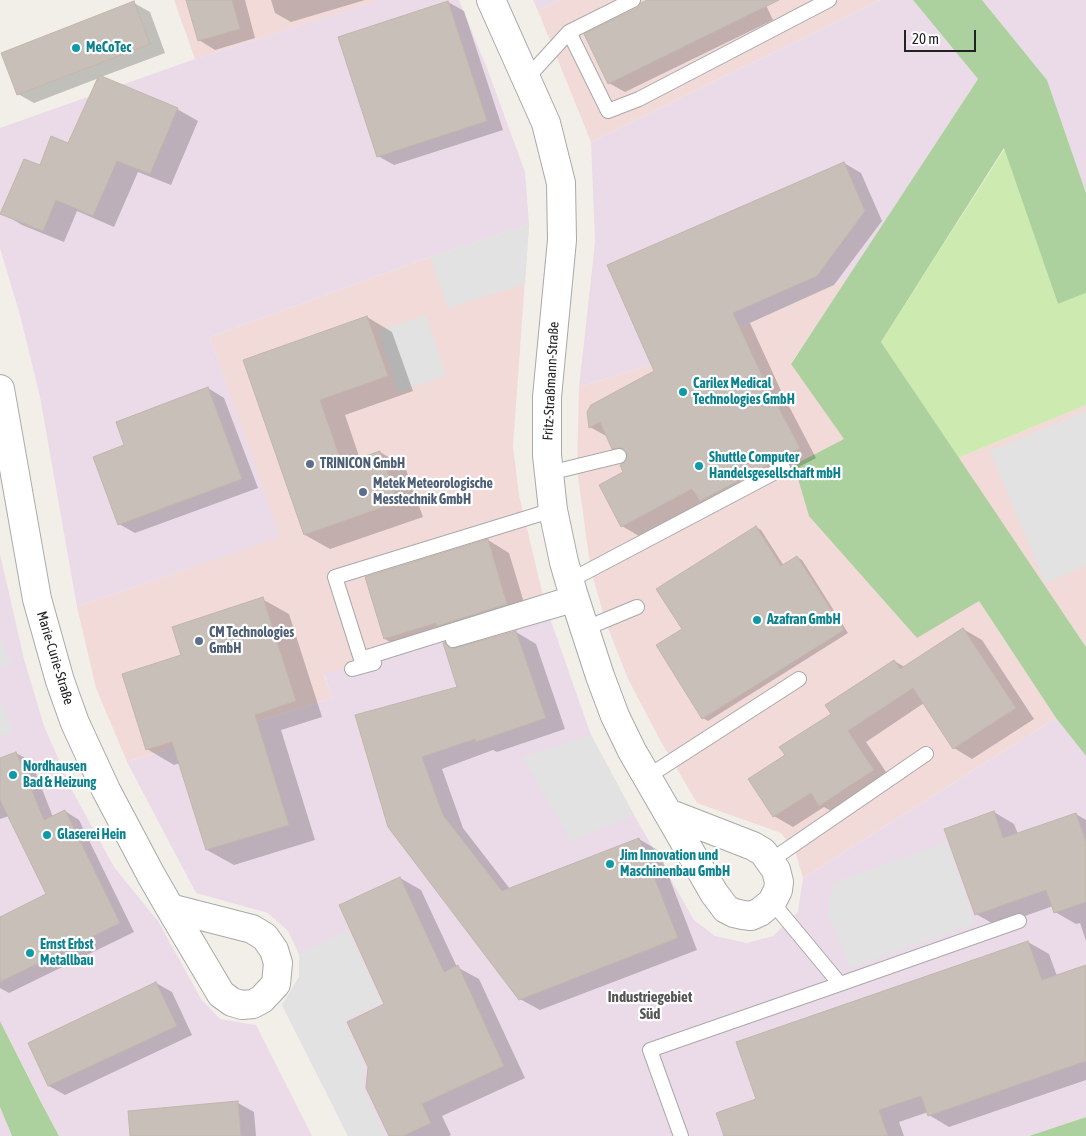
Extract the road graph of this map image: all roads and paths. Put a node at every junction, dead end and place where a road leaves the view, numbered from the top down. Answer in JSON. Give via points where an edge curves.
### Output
{"nodes":[{"id":1,"x":491,"y":0,"type":"edge"},
{"id":2,"x":633,"y":0,"type":"edge"},
{"id":3,"x":829,"y":0,"type":"edge"},
{"id":4,"x":569,"y":32,"type":"junction"},
{"id":5,"x":526,"y":79,"type":"junction"},
{"id":6,"x":0,"y":389,"type":"edge"},
{"id":7,"x":619,"y":456,"type":"dead end"},
{"id":8,"x":783,"y":468,"type":"dead end"},
{"id":9,"x":549,"y":473,"type":"junction"},
{"id":10,"x":552,"y":510,"type":"junction"},
{"id":11,"x":576,"y":602,"type":"junction"},
{"id":12,"x":637,"y":607,"type":"dead end"},
{"id":13,"x":352,"y":669,"type":"dead end"},
{"id":14,"x":799,"y":678,"type":"dead end"},
{"id":15,"x":926,"y":754,"type":"dead end"},
{"id":16,"x":647,"y":777,"type":"junction"},
{"id":17,"x":668,"y":813,"type":"junction"},
{"id":18,"x":770,"y":861,"type":"junction"},
{"id":19,"x":772,"y":902,"type":"junction"},
{"id":20,"x":170,"y":908,"type":"dead end"},
{"id":21,"x":1019,"y":922,"type":"dead end"},
{"id":22,"x":840,"y":984,"type":"junction"},
{"id":23,"x":681,"y":1136,"type":"edge"}],
"edges":[{"from":1,"to":5,"type":"street","name":"Fritz-Straßmann-Straße"},
{"from":2,"to":4,"type":"lane"},
{"from":3,"to":4,"type":"lane","via":[[639,99],[608,111]]},
{"from":4,"to":5,"type":"lane"},
{"from":5,"to":9,"type":"street","name":"Fritz-Straßmann-Straße","via":[[546,123],[561,183],[562,240],[547,397]]},
{"from":6,"to":20,"type":"street","name":"Marie-Curie-Straße","via":[[37,599],[60,681],[75,723],[106,790]]},
{"from":7,"to":9,"type":"lane"},
{"from":8,"to":11,"type":"lane"},
{"from":9,"to":10,"type":"street","name":"Fritz-Straßmann-Straße"},
{"from":10,"to":11,"type":"street","name":"Fritz-Straßmann-Straße"},
{"from":10,"to":11,"type":"lane","via":[[335,577],[361,659]]},
{"from":11,"to":12,"type":"lane"},
{"from":11,"to":13,"type":"lane"},
{"from":11,"to":16,"type":"street","name":"Fritz-Straßmann-Straße","via":[[615,716]]},
{"from":14,"to":16,"type":"lane"},
{"from":15,"to":18,"type":"lane"},
{"from":16,"to":17,"type":"street","name":"Fritz-Straßmann-Straße"},
{"from":17,"to":18,"type":"street","via":[[753,846]]},
{"from":17,"to":19,"type":"street","name":"Fritz-Straßmann-Straße","via":[[726,909],[751,916]]},
{"from":18,"to":19,"type":"street","via":[[779,882]]},
{"from":19,"to":22,"type":"lane"},
{"from":21,"to":22,"type":"lane"},
{"from":22,"to":23,"type":"lane","via":[[650,1050]]}]}
